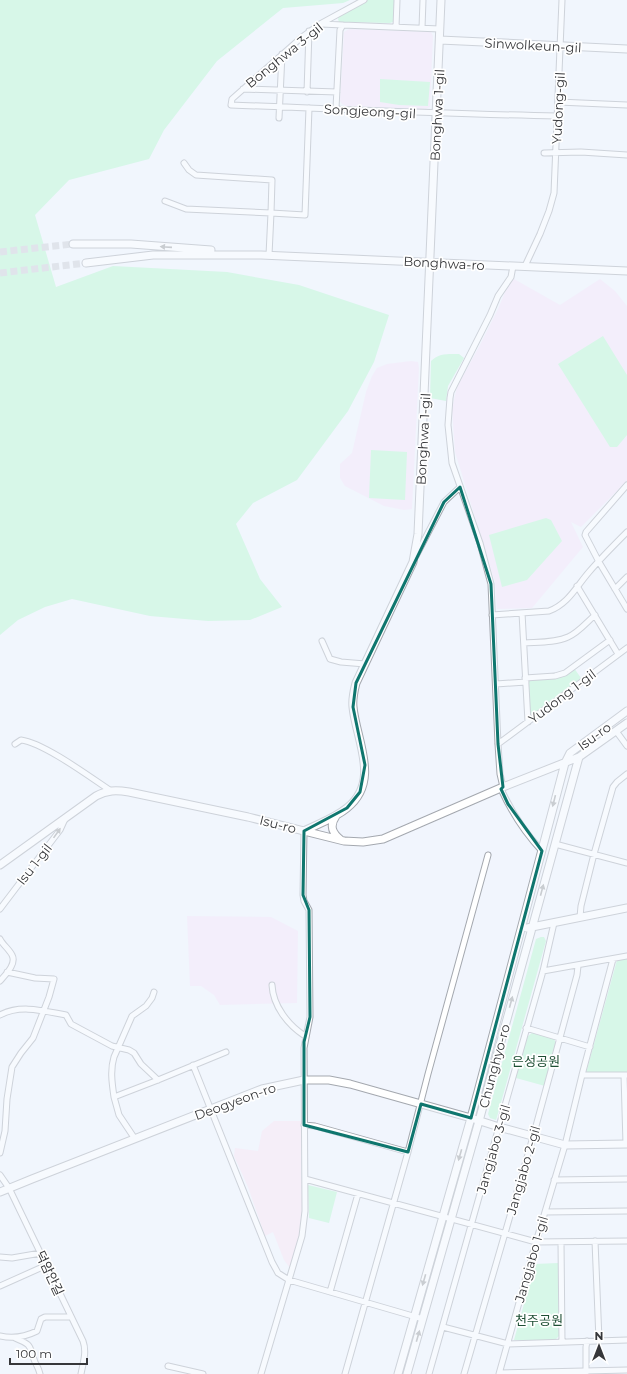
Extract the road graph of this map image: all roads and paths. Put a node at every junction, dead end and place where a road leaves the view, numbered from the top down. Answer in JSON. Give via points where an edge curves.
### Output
{"nodes":[{"id":1,"x":364,"y":0,"type":"edge"},
{"id":2,"x":397,"y":0,"type":"edge"},
{"id":3,"x":423,"y":0,"type":"edge"},
{"id":4,"x":442,"y":0,"type":"edge"},
{"id":5,"x":562,"y":0,"type":"edge"},
{"id":6,"x":320,"y":24,"type":"junction"},
{"id":7,"x":344,"y":26,"type":"junction"},
{"id":8,"x":396,"y":27,"type":"junction"},
{"id":9,"x":422,"y":28,"type":"junction"},
{"id":10,"x":440,"y":29,"type":"junction"},
{"id":11,"x":310,"y":31,"type":"junction"},
{"id":12,"x":440,"y":40,"type":"junction"},
{"id":13,"x":560,"y":47,"type":"junction"},
{"id":14,"x":627,"y":49,"type":"edge"},
{"id":15,"x":282,"y":54,"type":"junction"},
{"id":16,"x":243,"y":89,"type":"junction"},
{"id":17,"x":280,"y":90,"type":"junction"},
{"id":18,"x":308,"y":92,"type":"junction"},
{"id":19,"x":337,"y":92,"type":"junction"},
{"id":20,"x":558,"y":102,"type":"junction"},
{"id":21,"x":231,"y":105,"type":"joint"},
{"id":22,"x":627,"y":105,"type":"edge"},
{"id":23,"x":279,"y":107,"type":"junction"},
{"id":24,"x":309,"y":108,"type":"junction"},
{"id":25,"x":336,"y":108,"type":"junction"},
{"id":26,"x":437,"y":114,"type":"junction"},
{"id":27,"x":557,"y":116,"type":"junction"},
{"id":28,"x":279,"y":118,"type":"dead end"},
{"id":29,"x":556,"y":152,"type":"junction"},
{"id":30,"x":544,"y":153,"type":"dead end"},
{"id":31,"x":627,"y":155,"type":"edge"},
{"id":32,"x":184,"y":163,"type":"dead end"},
{"id":33,"x":165,"y":201,"type":"dead end"},
{"id":34,"x":271,"y":213,"type":"junction"},
{"id":35,"x":73,"y":244,"type":"tunnel mouth"},
{"id":36,"x":261,"y":255,"type":"junction"},
{"id":37,"x":269,"y":255,"type":"junction"},
{"id":38,"x":430,"y":262,"type":"junction"},
{"id":39,"x":86,"y":263,"type":"tunnel mouth"},
{"id":40,"x":513,"y":266,"type":"junction"},
{"id":41,"x":525,"y":266,"type":"junction"},
{"id":42,"x":627,"y":271,"type":"edge"},
{"id":43,"x":627,"y":484,"type":"edge"},
{"id":44,"x":460,"y":486,"type":"junction"},
{"id":45,"x":627,"y":532,"type":"edge"},
{"id":46,"x":413,"y":562,"type":"junction"},
{"id":47,"x":599,"y":562,"type":"junction"},
{"id":48,"x":627,"y":577,"type":"edge"},
{"id":49,"x":578,"y":586,"type":"junction"},
{"id":50,"x":615,"y":589,"type":"junction"},
{"id":51,"x":627,"y":609,"type":"edge"},
{"id":52,"x":522,"y":613,"type":"junction"},
{"id":53,"x":492,"y":615,"type":"junction"},
{"id":54,"x":595,"y":615,"type":"junction"},
{"id":55,"x":610,"y":640,"type":"junction"},
{"id":56,"x":322,"y":641,"type":"dead end"},
{"id":57,"x":524,"y":643,"type":"junction"},
{"id":58,"x":627,"y":648,"type":"edge"},
{"id":59,"x":618,"y":654,"type":"junction"},
{"id":60,"x":365,"y":664,"type":"junction"},
{"id":61,"x":526,"y":680,"type":"junction"},
{"id":62,"x":496,"y":684,"type":"junction"},
{"id":63,"x":627,"y":711,"type":"edge"},
{"id":64,"x":528,"y":722,"type":"junction"},
{"id":65,"x":627,"y":722,"type":"edge"},
{"id":66,"x":616,"y":731,"type":"junction"},
{"id":67,"x":15,"y":744,"type":"dead end"},
{"id":68,"x":498,"y":744,"type":"junction"},
{"id":69,"x":627,"y":746,"type":"edge"},
{"id":70,"x":579,"y":757,"type":"junction"},
{"id":71,"x":565,"y":763,"type":"junction"},
{"id":72,"x":548,"y":770,"type":"junction"},
{"id":73,"x":627,"y":774,"type":"edge"},
{"id":74,"x":559,"y":782,"type":"junction"},
{"id":75,"x":502,"y":788,"type":"junction"},
{"id":76,"x":111,"y":791,"type":"junction"},
{"id":77,"x":336,"y":816,"type":"junction"},
{"id":78,"x":65,"y":818,"type":"junction"},
{"id":79,"x":304,"y":831,"type":"junction"},
{"id":80,"x":341,"y":840,"type":"junction"},
{"id":81,"x":555,"y":844,"type":"junction"},
{"id":82,"x":542,"y":850,"type":"junction"},
{"id":83,"x":594,"y":854,"type":"junction"},
{"id":84,"x":488,"y":855,"type":"dead end"},
{"id":85,"x":627,"y":863,"type":"edge"},
{"id":86,"x":0,"y":865,"type":"edge"},
{"id":87,"x":627,"y":908,"type":"edge"},
{"id":88,"x":0,"y":909,"type":"edge"},
{"id":89,"x":580,"y":917,"type":"junction"},
{"id":90,"x":554,"y":923,"type":"junction"},
{"id":91,"x":522,"y":928,"type":"junction"},
{"id":92,"x":531,"y":928,"type":"junction"},
{"id":93,"x":0,"y":939,"type":"edge"},
{"id":94,"x":627,"y":956,"type":"edge"},
{"id":95,"x":613,"y":959,"type":"junction"},
{"id":96,"x":578,"y":966,"type":"junction"},
{"id":97,"x":7,"y":972,"type":"junction"},
{"id":98,"x":543,"y":972,"type":"junction"},
{"id":99,"x":0,"y":981,"type":"edge"},
{"id":100,"x":272,"y":985,"type":"dead end"},
{"id":101,"x":154,"y":992,"type":"dead end"},
{"id":102,"x":43,"y":1011,"type":"junction"},
{"id":103,"x":0,"y":1015,"type":"edge"},
{"id":104,"x":526,"y":1028,"type":"junction"},
{"id":105,"x":305,"y":1036,"type":"junction"},
{"id":106,"x":560,"y":1039,"type":"junction"},
{"id":107,"x":590,"y":1047,"type":"junction"},
{"id":108,"x":118,"y":1048,"type":"junction"},
{"id":109,"x":226,"y":1052,"type":"dead end"},
{"id":110,"x":193,"y":1065,"type":"junction"},
{"id":111,"x":582,"y":1075,"type":"junction"},
{"id":112,"x":626,"y":1075,"type":"edge"},
{"id":113,"x":158,"y":1080,"type":"junction"},
{"id":114,"x":304,"y":1080,"type":"junction"},
{"id":115,"x":114,"y":1097,"type":"junction"},
{"id":116,"x":420,"y":1104,"type":"junction"},
{"id":117,"x":212,"y":1109,"type":"junction"},
{"id":118,"x":471,"y":1118,"type":"junction"},
{"id":119,"x":479,"y":1121,"type":"junction"},
{"id":120,"x":304,"y":1125,"type":"junction"},
{"id":121,"x":499,"y":1128,"type":"junction"},
{"id":122,"x":533,"y":1137,"type":"junction"},
{"id":123,"x":135,"y":1139,"type":"junction"},
{"id":124,"x":626,"y":1144,"type":"edge"},
{"id":125,"x":565,"y":1145,"type":"junction"},
{"id":126,"x":408,"y":1152,"type":"junction"},
{"id":127,"x":0,"y":1153,"type":"edge"},
{"id":128,"x":0,"y":1175,"type":"edge"},
{"id":129,"x":305,"y":1179,"type":"junction"},
{"id":130,"x":627,"y":1179,"type":"edge"},
{"id":131,"x":554,"y":1180,"type":"junction"},
{"id":132,"x":9,"y":1188,"type":"junction"},
{"id":133,"x":0,"y":1192,"type":"edge"},
{"id":134,"x":358,"y":1194,"type":"junction"},
{"id":135,"x":394,"y":1204,"type":"junction"},
{"id":136,"x":627,"y":1211,"type":"edge"},
{"id":137,"x":545,"y":1212,"type":"junction"},
{"id":138,"x":442,"y":1217,"type":"junction"},
{"id":139,"x":451,"y":1219,"type":"junction"},
{"id":140,"x":472,"y":1225,"type":"junction"},
{"id":141,"x":504,"y":1234,"type":"junction"},
{"id":142,"x":627,"y":1241,"type":"edge"},
{"id":143,"x":536,"y":1242,"type":"junction"},
{"id":144,"x":561,"y":1242,"type":"junction"},
{"id":145,"x":595,"y":1242,"type":"junction"},
{"id":146,"x":41,"y":1253,"type":"junction"},
{"id":147,"x":0,"y":1257,"type":"edge"},
{"id":148,"x":47,"y":1265,"type":"junction"},
{"id":149,"x":289,"y":1280,"type":"junction"},
{"id":150,"x":0,"y":1286,"type":"edge"},
{"id":151,"x":330,"y":1292,"type":"junction"},
{"id":152,"x":365,"y":1302,"type":"junction"},
{"id":153,"x":414,"y":1316,"type":"junction"},
{"id":154,"x":71,"y":1317,"type":"junction"},
{"id":155,"x":423,"y":1319,"type":"junction"},
{"id":156,"x":443,"y":1327,"type":"junction"},
{"id":157,"x":475,"y":1335,"type":"junction"},
{"id":158,"x":0,"y":1336,"type":"edge"},
{"id":159,"x":14,"y":1337,"type":"junction"},
{"id":160,"x":599,"y":1340,"type":"junction"},
{"id":161,"x":627,"y":1340,"type":"edge"},
{"id":162,"x":587,"y":1341,"type":"junction"},
{"id":163,"x":562,"y":1342,"type":"junction"},
{"id":164,"x":508,"y":1344,"type":"junction"},
{"id":165,"x":168,"y":1366,"type":"dead end"},
{"id":166,"x":627,"y":1370,"type":"edge"},
{"id":167,"x":586,"y":1372,"type":"edge"},
{"id":168,"x":500,"y":1373,"type":"edge"},
{"id":169,"x":40,"y":1374,"type":"edge"},
{"id":170,"x":81,"y":1374,"type":"edge"},
{"id":171,"x":204,"y":1374,"type":"edge"},
{"id":172,"x":261,"y":1374,"type":"edge"},
{"id":173,"x":344,"y":1374,"type":"edge"},
{"id":174,"x":398,"y":1374,"type":"edge"},
{"id":175,"x":407,"y":1374,"type":"edge"},
{"id":176,"x":429,"y":1374,"type":"edge"},
{"id":177,"x":464,"y":1374,"type":"edge"}],
"edges":[{"from":1,"to":6,"type":"street","name":"Bonghwa 3-gil"},
{"from":2,"to":8,"type":"street"},
{"from":3,"to":9,"type":"street"},
{"from":4,"to":10,"type":"main road","name":"Bonghwa 1-gil"},
{"from":5,"to":13,"type":"street","name":"Yudong-gil"},
{"from":6,"to":7,"type":"street"},
{"from":6,"to":11,"type":"street","name":"Bonghwa 3-gil"},
{"from":7,"to":8,"type":"street"},
{"from":7,"to":19,"type":"street","via":[[340,30]]},
{"from":8,"to":9,"type":"street"},
{"from":9,"to":10,"type":"street"},
{"from":10,"to":12,"type":"main road","name":"Bonghwa 1-gil"},
{"from":11,"to":15,"type":"street","name":"Bonghwa 3-gil"},
{"from":11,"to":18,"type":"street"},
{"from":12,"to":13,"type":"main road","name":"Sinwolkeun-gil"},
{"from":12,"to":26,"type":"main road","name":"Bonghwa 1-gil"},
{"from":13,"to":14,"type":"main road","name":"Sinwolkeun-gil"},
{"from":13,"to":20,"type":"street","name":"Yudong-gil"},
{"from":15,"to":16,"type":"street","name":"Bonghwa 3-gil"},
{"from":15,"to":17,"type":"street"},
{"from":16,"to":17,"type":"street"},
{"from":16,"to":21,"type":"street","name":"Bonghwa 3-gil","via":[[232,99]]},
{"from":17,"to":18,"type":"street"},
{"from":17,"to":23,"type":"street"},
{"from":18,"to":19,"type":"street"},
{"from":19,"to":25,"type":"street"},
{"from":20,"to":22,"type":"street"},
{"from":20,"to":27,"type":"street","name":"Yudong-gil"},
{"from":21,"to":23,"type":"street","name":"Songjeong-gil"},
{"from":23,"to":24,"type":"street","name":"Songjeong-gil"},
{"from":23,"to":28,"type":"street"},
{"from":24,"to":25,"type":"street","name":"Songjeong-gil"},
{"from":24,"to":34,"type":"street","via":[[305,215]]},
{"from":25,"to":26,"type":"street","name":"Songjeong-gil"},
{"from":26,"to":27,"type":"street","name":"Songjeong-gil"},
{"from":26,"to":38,"type":"main road","name":"Bonghwa 1-gil"},
{"from":27,"to":29,"type":"street","name":"Yudong-gil"},
{"from":29,"to":30,"type":"street"},
{"from":29,"to":31,"type":"street"},
{"from":29,"to":41,"type":"street","name":"Yudong-gil","via":[[554,193]]},
{"from":32,"to":34,"type":"street","via":[[196,175],[272,180]]},
{"from":33,"to":34,"type":"street","via":[[186,209]]},
{"from":34,"to":37,"type":"street"},
{"from":36,"to":35,"type":"main road","name":"Bonghwa-ro","one_way":true,"via":[[150,245]]},
{"from":36,"to":37,"type":"main road","name":"Bonghwa-ro"},
{"from":36,"to":39,"type":"main road","name":"Bonghwa-ro","via":[[172,254]]},
{"from":37,"to":38,"type":"main road","name":"Bonghwa-ro"},
{"from":38,"to":40,"type":"main road","name":"Bonghwa-ro"},
{"from":38,"to":46,"type":"main road","name":"Bonghwa 1-gil","via":[[418,534]]},
{"from":40,"to":41,"type":"main road","name":"Bonghwa-ro"},
{"from":40,"to":44,"type":"street","via":[[511,277],[498,296],[451,392],[448,418],[450,449]]},
{"from":41,"to":42,"type":"main road","name":"Bonghwa-ro"},
{"from":43,"to":47,"type":"street","via":[[586,532],[585,535]]},
{"from":44,"to":46,"type":"street","via":[[444,502]]},
{"from":44,"to":53,"type":"street","via":[[491,584]]},
{"from":45,"to":47,"type":"street"},
{"from":46,"to":60,"type":"main road","name":"Bonghwa 1-gil"},
{"from":47,"to":49,"type":"street"},
{"from":47,"to":50,"type":"street"},
{"from":48,"to":50,"type":"street"},
{"from":49,"to":52,"type":"street","via":[[557,608]]},
{"from":49,"to":54,"type":"street"},
{"from":50,"to":51,"type":"street"},
{"from":52,"to":53,"type":"street"},
{"from":52,"to":57,"type":"street"},
{"from":53,"to":62,"type":"street"},
{"from":54,"to":55,"type":"street"},
{"from":54,"to":57,"type":"street","via":[[568,637]]},
{"from":55,"to":59,"type":"street"},
{"from":55,"to":61,"type":"street","via":[[565,673]]},
{"from":56,"to":60,"type":"street","via":[[330,659]]},
{"from":57,"to":61,"type":"street"},
{"from":58,"to":59,"type":"street","name":"Yudong 1-gil"},
{"from":59,"to":64,"type":"street","name":"Yudong 1-gil"},
{"from":60,"to":77,"type":"main road","name":"Bonghwa 1-gil","via":[[353,692],[353,707],[365,759],[365,774],[354,802]]},
{"from":61,"to":62,"type":"street"},
{"from":61,"to":64,"type":"street"},
{"from":62,"to":68,"type":"street"},
{"from":63,"to":71,"type":"main road","name":"Isu-ro","via":[[570,753]]},
{"from":64,"to":68,"type":"street","name":"Yudong 1-gil"},
{"from":65,"to":66,"type":"main road","name":"Isu-ro"},
{"from":66,"to":69,"type":"street"},
{"from":66,"to":70,"type":"main road","name":"Isu-ro"},
{"from":67,"to":76,"type":"street","via":[[21,740],[33,744],[74,766]]},
{"from":68,"to":75,"type":"street"},
{"from":70,"to":71,"type":"main road","name":"Isu-ro"},
{"from":70,"to":81,"type":"main road","name":"Chunghyo-ro"},
{"from":71,"to":72,"type":"main road","name":"Isu-ro"},
{"from":71,"to":74,"type":"main road","name":"Chunghyo-ro"},
{"from":72,"to":74,"type":"main road","via":[[555,771]]},
{"from":72,"to":75,"type":"main road","name":"Isu-ro"},
{"from":73,"to":83,"type":"street","via":[[613,788]]},
{"from":74,"to":82,"type":"main road","name":"Chunghyo-ro","one_way":true},
{"from":75,"to":80,"type":"main road","name":"Isu-ro","via":[[383,839],[358,842]]},
{"from":75,"to":82,"type":"street","via":[[508,804]]},
{"from":76,"to":78,"type":"main road","name":"Isu-ro","via":[[96,796]]},
{"from":76,"to":79,"type":"main road","name":"Isu-ro","via":[[128,792]]},
{"from":77,"to":79,"type":"main road","name":"Bonghwa 1-gil"},
{"from":77,"to":80,"type":"main road","via":[[332,821],[332,828]]},
{"from":78,"to":86,"type":"main road","name":"Isu-ro"},
{"from":88,"to":78,"type":"street","name":"Isu 1-gil","one_way":true,"via":[[60,830]]},
{"from":79,"to":80,"type":"main road","name":"Isu-ro"},
{"from":79,"to":105,"type":"street","via":[[303,895],[309,910],[310,1017]]},
{"from":81,"to":83,"type":"street"},
{"from":92,"to":81,"type":"main road","name":"Chunghyo-ro","one_way":true},
{"from":82,"to":91,"type":"main road","name":"Chunghyo-ro"},
{"from":83,"to":85,"type":"street"},
{"from":83,"to":89,"type":"street"},
{"from":84,"to":116,"type":"street"},
{"from":87,"to":89,"type":"main road"},
{"from":89,"to":90,"type":"main road"},
{"from":90,"to":92,"type":"main road"},
{"from":90,"to":98,"type":"street","name":"Jangjabo 3-gil"},
{"from":91,"to":92,"type":"main road"},
{"from":91,"to":118,"type":"main road","name":"Chunghyo-ro"},
{"from":119,"to":92,"type":"main road","name":"Chunghyo-ro","one_way":true},
{"from":93,"to":97,"type":"street","via":[[13,959],[13,964]]},
{"from":94,"to":95,"type":"street"},
{"from":95,"to":96,"type":"street"},
{"from":95,"to":107,"type":"street"},
{"from":96,"to":98,"type":"street"},
{"from":96,"to":106,"type":"street","name":"Jangjabo 2-gil"},
{"from":97,"to":99,"type":"street"},
{"from":97,"to":102,"type":"street","via":[[54,979]]},
{"from":98,"to":104,"type":"street","name":"Jangjabo 3-gil"},
{"from":100,"to":105,"type":"street","via":[[279,1009],[290,1024]]},
{"from":101,"to":108,"type":"street","via":[[146,1006],[132,1016]]},
{"from":102,"to":103,"type":"street","via":[[30,1008]]},
{"from":102,"to":108,"type":"street","via":[[66,1016],[71,1024]]},
{"from":102,"to":127,"type":"street","via":[[33,1038],[12,1067]]},
{"from":104,"to":106,"type":"street"},
{"from":104,"to":121,"type":"street","name":"Jangjabo 3-gil"},
{"from":105,"to":114,"type":"street"},
{"from":106,"to":107,"type":"street"},
{"from":106,"to":122,"type":"street","name":"Jangjabo 2-gil"},
{"from":107,"to":111,"type":"street"},
{"from":108,"to":113,"type":"street","via":[[134,1053],[141,1064]]},
{"from":108,"to":115,"type":"street","via":[[111,1070]]},
{"from":109,"to":110,"type":"street"},
{"from":110,"to":113,"type":"street"},
{"from":110,"to":117,"type":"street"},
{"from":111,"to":112,"type":"street"},
{"from":111,"to":125,"type":"street","name":"Jangjabo 1-gil"},
{"from":112,"to":124,"type":"street"},
{"from":113,"to":115,"type":"street"},
{"from":114,"to":116,"type":"main road","name":"Deogyeon-ro","via":[[328,1080],[350,1084]]},
{"from":114,"to":117,"type":"main road","name":"Deogyeon-ro","via":[[262,1089]]},
{"from":114,"to":120,"type":"street"},
{"from":115,"to":123,"type":"street","via":[[119,1115]]},
{"from":116,"to":118,"type":"main road","name":"Deogyeon-ro"},
{"from":116,"to":126,"type":"street"},
{"from":117,"to":123,"type":"main road","name":"Deogyeon-ro"},
{"from":117,"to":149,"type":"street","via":[[272,1262],[278,1273]]},
{"from":118,"to":119,"type":"main road","name":"Deogyeon-ro"},
{"from":118,"to":138,"type":"main road","name":"Chunghyo-ro","one_way":true},
{"from":119,"to":121,"type":"main road","name":"Deogyeon-ro"},
{"from":119,"to":139,"type":"main road","name":"Chunghyo-ro"},
{"from":120,"to":126,"type":"street"},
{"from":120,"to":129,"type":"street"},
{"from":121,"to":122,"type":"main road","name":"Deogyeon-ro"},
{"from":121,"to":140,"type":"street","name":"Jangjabo 3-gil"},
{"from":122,"to":125,"type":"main road","name":"Deogyeon-ro"},
{"from":122,"to":141,"type":"street","name":"Jangjabo 2-gil"},
{"from":123,"to":132,"type":"main road","name":"Deogyeon-ro"},
{"from":124,"to":125,"type":"main road","name":"Deogyeon-ro"},
{"from":125,"to":131,"type":"street","name":"Jangjabo 1-gil"},
{"from":126,"to":135,"type":"street"},
{"from":128,"to":132,"type":"street","name":"덕암안길"},
{"from":129,"to":134,"type":"street"},
{"from":129,"to":149,"type":"street","via":[[302,1236]]},
{"from":130,"to":131,"type":"street"},
{"from":131,"to":137,"type":"street","name":"Jangjabo 1-gil"},
{"from":132,"to":133,"type":"main road","name":"Deogyeon-ro"},
{"from":132,"to":146,"type":"street","name":"덕암안길"},
{"from":134,"to":135,"type":"street"},
{"from":134,"to":151,"type":"street"},
{"from":135,"to":138,"type":"street"},
{"from":135,"to":152,"type":"street"},
{"from":136,"to":137,"type":"street"},
{"from":137,"to":143,"type":"street","name":"Jangjabo 1-gil"},
{"from":138,"to":139,"type":"street"},
{"from":138,"to":153,"type":"main road","name":"Chunghyo-ro","one_way":true},
{"from":139,"to":140,"type":"street"},
{"from":139,"to":155,"type":"main road","name":"Chunghyo-ro"},
{"from":140,"to":141,"type":"street"},
{"from":140,"to":156,"type":"street","name":"Jangjabo 3-gil"},
{"from":141,"to":143,"type":"street"},
{"from":141,"to":157,"type":"street","name":"Jangjabo 2-gil"},
{"from":142,"to":145,"type":"street"},
{"from":143,"to":144,"type":"street"},
{"from":143,"to":164,"type":"street","name":"Jangjabo 1-gil"},
{"from":144,"to":145,"type":"street"},
{"from":144,"to":163,"type":"street"},
{"from":145,"to":160,"type":"street"},
{"from":146,"to":147,"type":"street","via":[[12,1258]]},
{"from":146,"to":148,"type":"street","name":"덕암안길"},
{"from":148,"to":150,"type":"street"},
{"from":148,"to":154,"type":"street","name":"덕암안길"},
{"from":149,"to":151,"type":"street"},
{"from":149,"to":172,"type":"street"},
{"from":151,"to":152,"type":"street"},
{"from":152,"to":153,"type":"street"},
{"from":152,"to":173,"type":"street"},
{"from":153,"to":155,"type":"street"},
{"from":153,"to":174,"type":"main road","name":"Chunghyo-ro"},
{"from":154,"to":159,"type":"street","via":[[41,1319],[37,1331],[22,1337]]},
{"from":154,"to":170,"type":"street","name":"덕암안길","via":[[85,1346]]},
{"from":175,"to":155,"type":"main road","name":"Chunghyo-ro","one_way":true},
{"from":156,"to":157,"type":"street"},
{"from":156,"to":176,"type":"street","name":"Jangjabo 3-gil"},
{"from":157,"to":164,"type":"street"},
{"from":157,"to":177,"type":"street","name":"Jangjabo 2-gil"},
{"from":158,"to":159,"type":"street"},
{"from":159,"to":169,"type":"street","via":[[29,1344]]},
{"from":160,"to":161,"type":"street"},
{"from":160,"to":162,"type":"street"},
{"from":162,"to":163,"type":"street"},
{"from":162,"to":167,"type":"street"},
{"from":163,"to":164,"type":"street"},
{"from":164,"to":168,"type":"street","name":"Jangjabo 1-gil"},
{"from":165,"to":171,"type":"street"},
{"from":166,"to":167,"type":"street"},
{"from":167,"to":168,"type":"street"}]}
